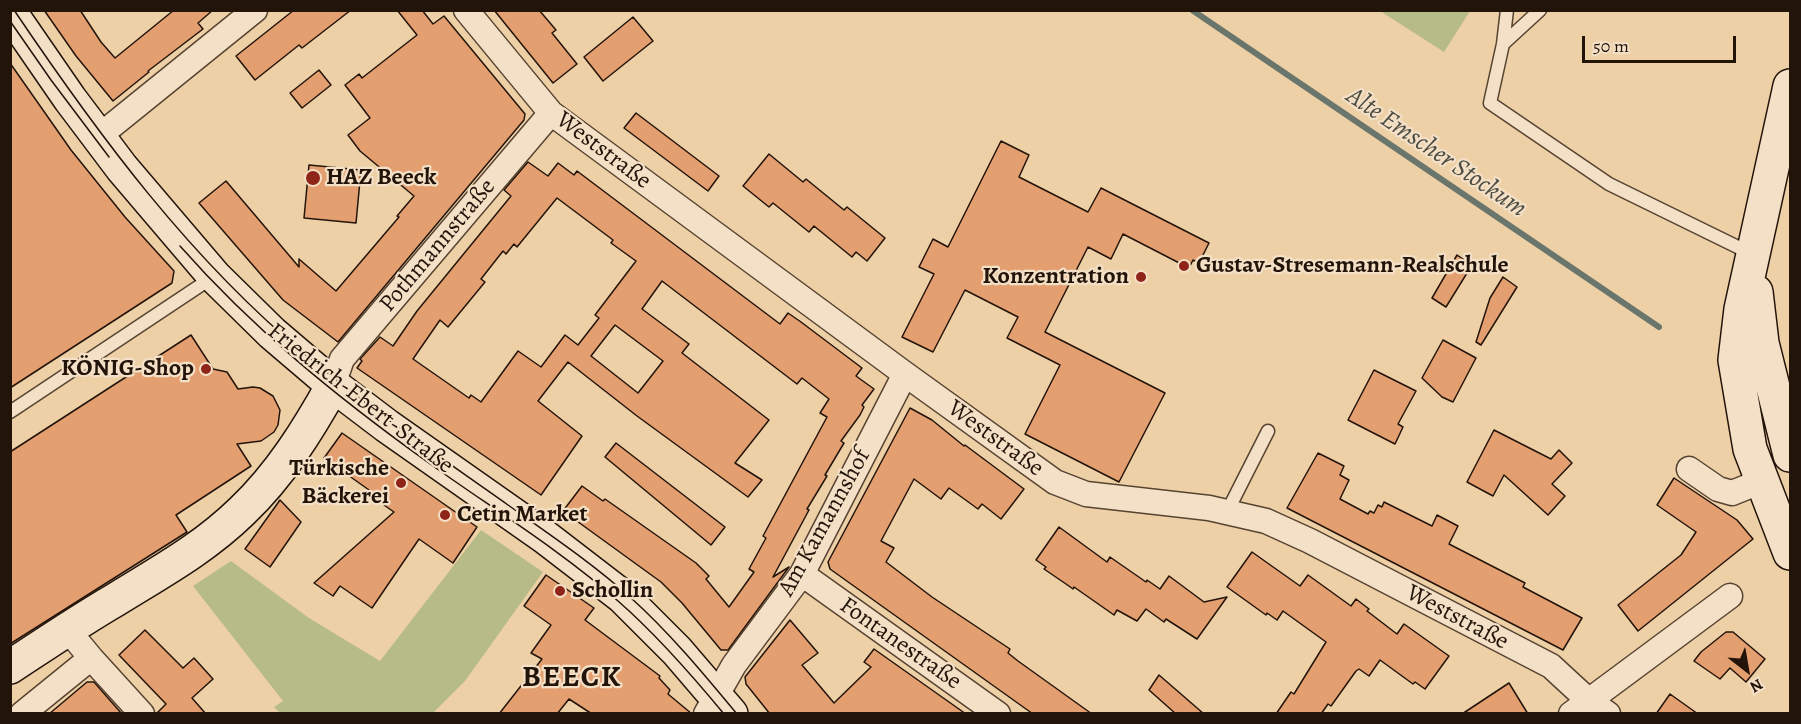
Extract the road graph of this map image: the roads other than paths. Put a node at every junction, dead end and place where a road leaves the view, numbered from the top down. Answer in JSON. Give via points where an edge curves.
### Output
{"nodes":[{"id":1,"x":255,"y":10,"type":"edge"},
{"id":2,"x":466,"y":10,"type":"edge"},
{"id":3,"x":1506,"y":10,"type":"edge"},
{"id":4,"x":1540,"y":10,"type":"edge"},
{"id":5,"x":10,"y":12,"type":"edge"},
{"id":6,"x":1503,"y":44,"type":"junction"},
{"id":7,"x":1791,"y":86,"type":"edge"},
{"id":8,"x":551,"y":113,"type":"junction"},
{"id":9,"x":98,"y":137,"type":"junction"},
{"id":10,"x":1754,"y":254,"type":"junction"},
{"id":11,"x":214,"y":276,"type":"junction"},
{"id":12,"x":905,"y":374,"type":"junction"},
{"id":13,"x":333,"y":385,"type":"junction"},
{"id":14,"x":10,"y":411,"type":"edge"},
{"id":15,"x":1268,"y":431,"type":"dead end"},
{"id":16,"x":1791,"y":455,"type":"edge"},
{"id":17,"x":1689,"y":469,"type":"dead end"},
{"id":18,"x":1762,"y":481,"type":"junction"},
{"id":19,"x":1227,"y":512,"type":"junction"},
{"id":20,"x":1791,"y":554,"type":"edge"},
{"id":21,"x":802,"y":574,"type":"junction"},
{"id":22,"x":1730,"y":596,"type":"dead end"},
{"id":23,"x":67,"y":629,"type":"junction"},
{"id":24,"x":90,"y":658,"type":"junction"},
{"id":25,"x":10,"y":667,"type":"edge"},
{"id":26,"x":718,"y":708,"type":"edge"},
{"id":27,"x":1590,"y":709,"type":"edge"},
{"id":28,"x":22,"y":714,"type":"edge"},
{"id":29,"x":142,"y":714,"type":"edge"},
{"id":30,"x":998,"y":714,"type":"edge"}],
"edges":[{"from":1,"to":9,"type":"street"},
{"from":2,"to":8,"type":"street","name":"Weststraße"},
{"from":3,"to":6,"type":"lane"},
{"from":4,"to":6,"type":"lane"},
{"from":5,"to":9,"type":"street","name":"Friedrich-Ebert-Straße"},
{"from":6,"to":10,"type":"lane","via":[[1490,103],[1609,184]]},
{"from":7,"to":10,"type":"street"},
{"from":8,"to":12,"type":"street","name":"Weststraße"},
{"from":8,"to":13,"type":"street","name":"Pothmannstraße","via":[[342,359]]},
{"from":9,"to":11,"type":"street","name":"Friedrich-Ebert-Straße"},
{"from":10,"to":16,"type":"street","via":[[1762,343]]},
{"from":10,"to":18,"type":"street","via":[[1741,309],[1735,360],[1750,449]]},
{"from":11,"to":13,"type":"street","name":"Friedrich-Ebert-Straße"},
{"from":11,"to":14,"type":"lane"},
{"from":12,"to":19,"type":"street","name":"Weststraße","via":[[1055,482],[1086,494]]},
{"from":12,"to":21,"type":"street","name":"Am Kamannshof"},
{"from":13,"to":23,"type":"street","via":[[314,420],[243,511],[192,553]]},
{"from":13,"to":26,"type":"street","name":"Friedrich-Ebert-Straße","via":[[615,590],[657,631]]},
{"from":15,"to":19,"type":"lane"},
{"from":17,"to":18,"type":"street","via":[[1718,489],[1732,493]]},
{"from":18,"to":20,"type":"street"},
{"from":19,"to":27,"type":"street","name":"Weststraße","via":[[1266,521],[1320,546],[1551,666]]},
{"from":21,"to":26,"type":"street","name":"Am Kamannshof","via":[[734,665]]},
{"from":21,"to":30,"type":"street","name":"Fontanestraße"},
{"from":22,"to":27,"type":"street"},
{"from":23,"to":24,"type":"street"},
{"from":23,"to":25,"type":"street"},
{"from":24,"to":28,"type":"street"},
{"from":24,"to":29,"type":"street"}]}
